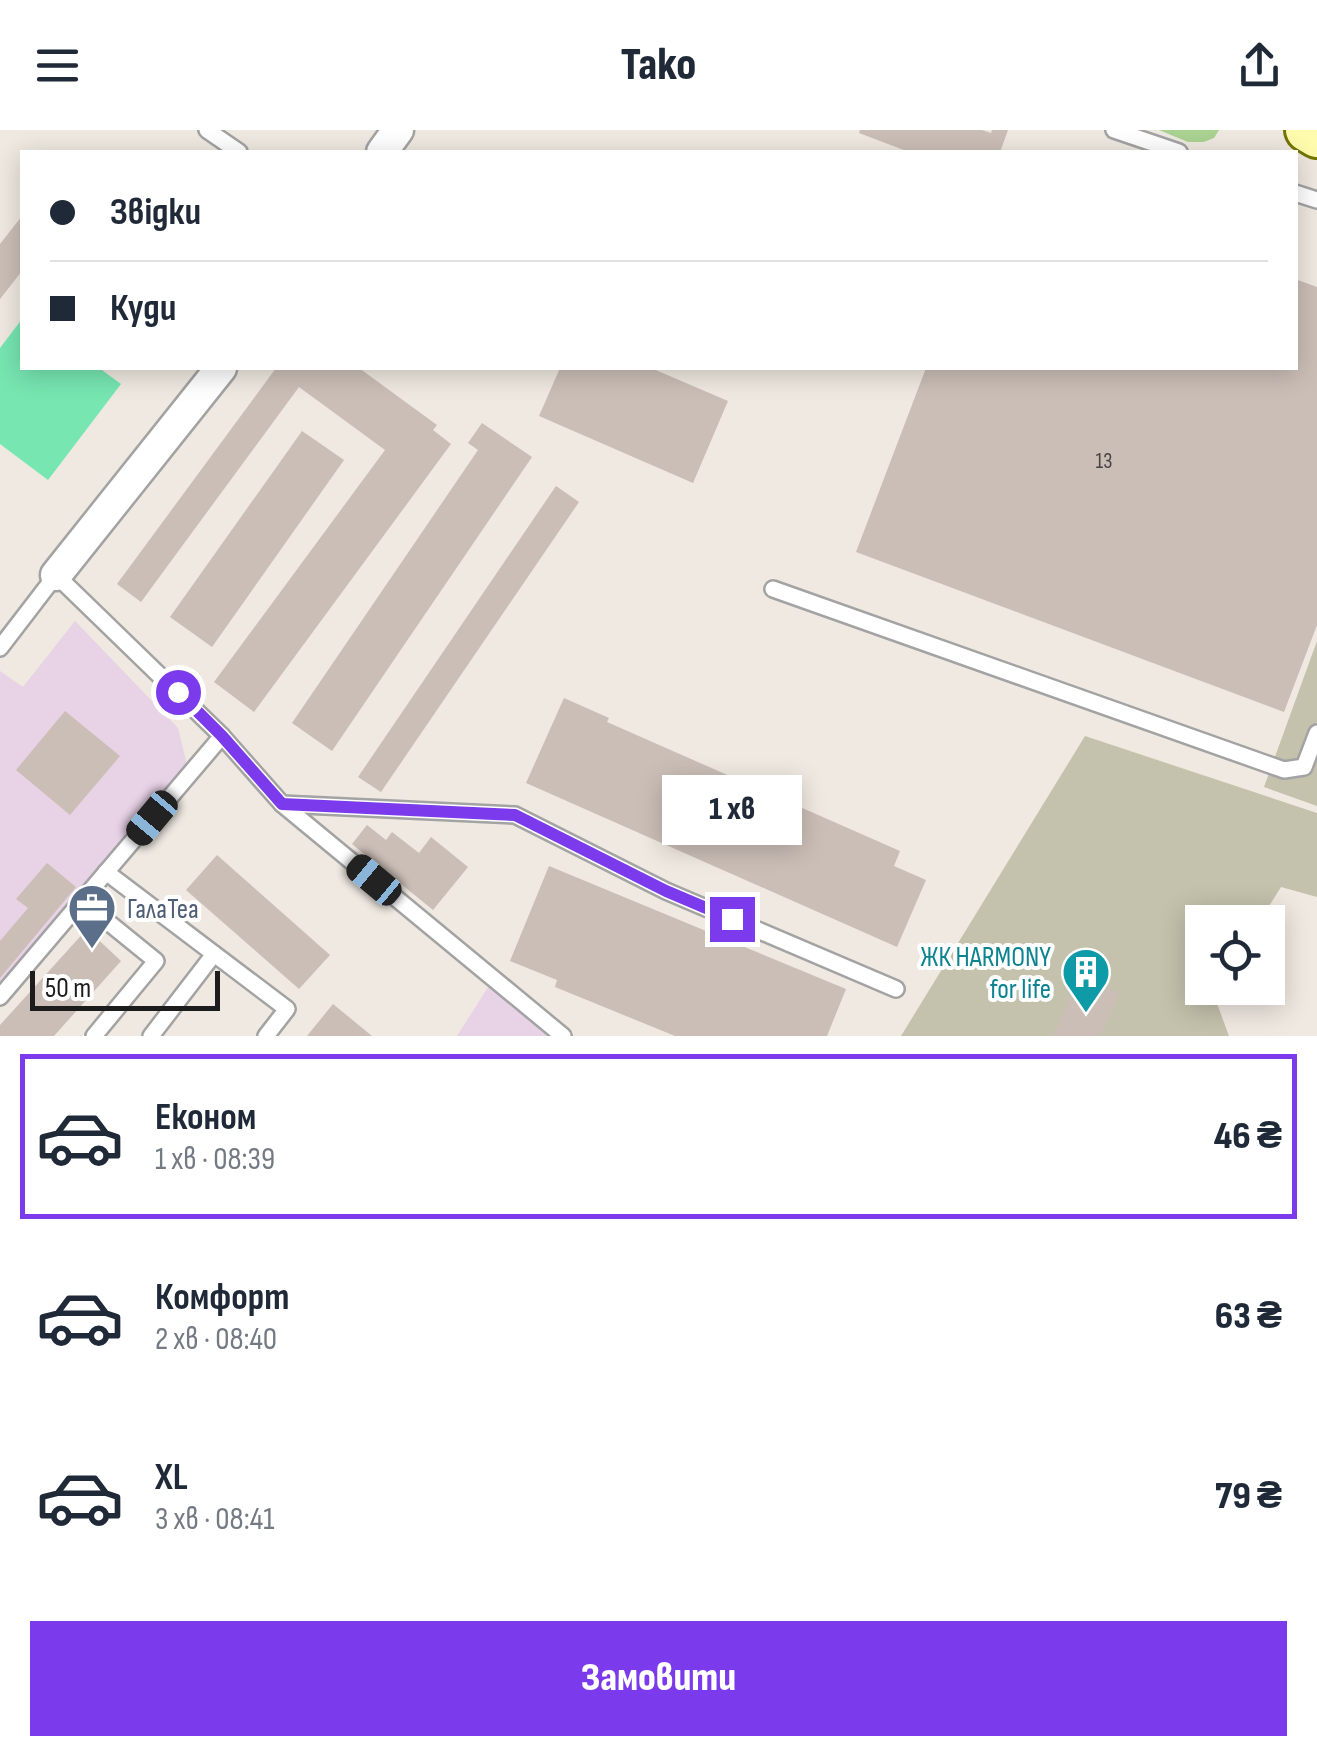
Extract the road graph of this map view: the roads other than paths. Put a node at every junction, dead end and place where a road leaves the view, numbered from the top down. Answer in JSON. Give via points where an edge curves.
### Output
{"nodes":[{"id":1,"x":207,"y":130,"type":"edge"},
{"id":2,"x":1114,"y":130,"type":"edge"},
{"id":3,"x":1307,"y":130,"type":"edge"},
{"id":4,"x":1317,"y":136,"type":"edge"},
{"id":5,"x":236,"y":150,"type":"edge"},
{"id":6,"x":1173,"y":150,"type":"edge"},
{"id":7,"x":219,"y":370,"type":"edge"},
{"id":8,"x":56,"y":574,"type":"junction"},
{"id":9,"x":772,"y":589,"type":"dead end"},
{"id":10,"x":0,"y":648,"type":"edge"},
{"id":11,"x":1317,"y":733,"type":"edge"},
{"id":12,"x":222,"y":736,"type":"junction"},
{"id":13,"x":282,"y":804,"type":"junction"},
{"id":14,"x":106,"y":872,"type":"junction"},
{"id":15,"x":82,"y":901,"type":"junction"},
{"id":16,"x":214,"y":954,"type":"junction"},
{"id":17,"x":896,"y":990,"type":"dead end"},
{"id":18,"x":0,"y":998,"type":"edge"},
{"id":19,"x":94,"y":1036,"type":"edge"},
{"id":20,"x":151,"y":1036,"type":"edge"},
{"id":21,"x":266,"y":1036,"type":"edge"},
{"id":22,"x":562,"y":1036,"type":"edge"}],
"edges":[{"from":1,"to":5,"type":"lane"},
{"from":2,"to":6,"type":"lane"},
{"from":3,"to":4,"type":"main road"},
{"from":7,"to":8,"type":"street"},
{"from":8,"to":10,"type":"lane"},
{"from":8,"to":12,"type":"lane"},
{"from":9,"to":11,"type":"lane","via":[[1284,770],[1304,767]]},
{"from":12,"to":13,"type":"lane"},
{"from":12,"to":14,"type":"lane"},
{"from":13,"to":17,"type":"lane","via":[[515,815],[666,891]]},
{"from":13,"to":22,"type":"lane"},
{"from":14,"to":15,"type":"lane"},
{"from":14,"to":16,"type":"lane"},
{"from":15,"to":18,"type":"lane"},
{"from":15,"to":19,"type":"lane","via":[[156,961]]},
{"from":16,"to":20,"type":"lane"},
{"from":16,"to":21,"type":"lane","via":[[287,1009]]}]}
